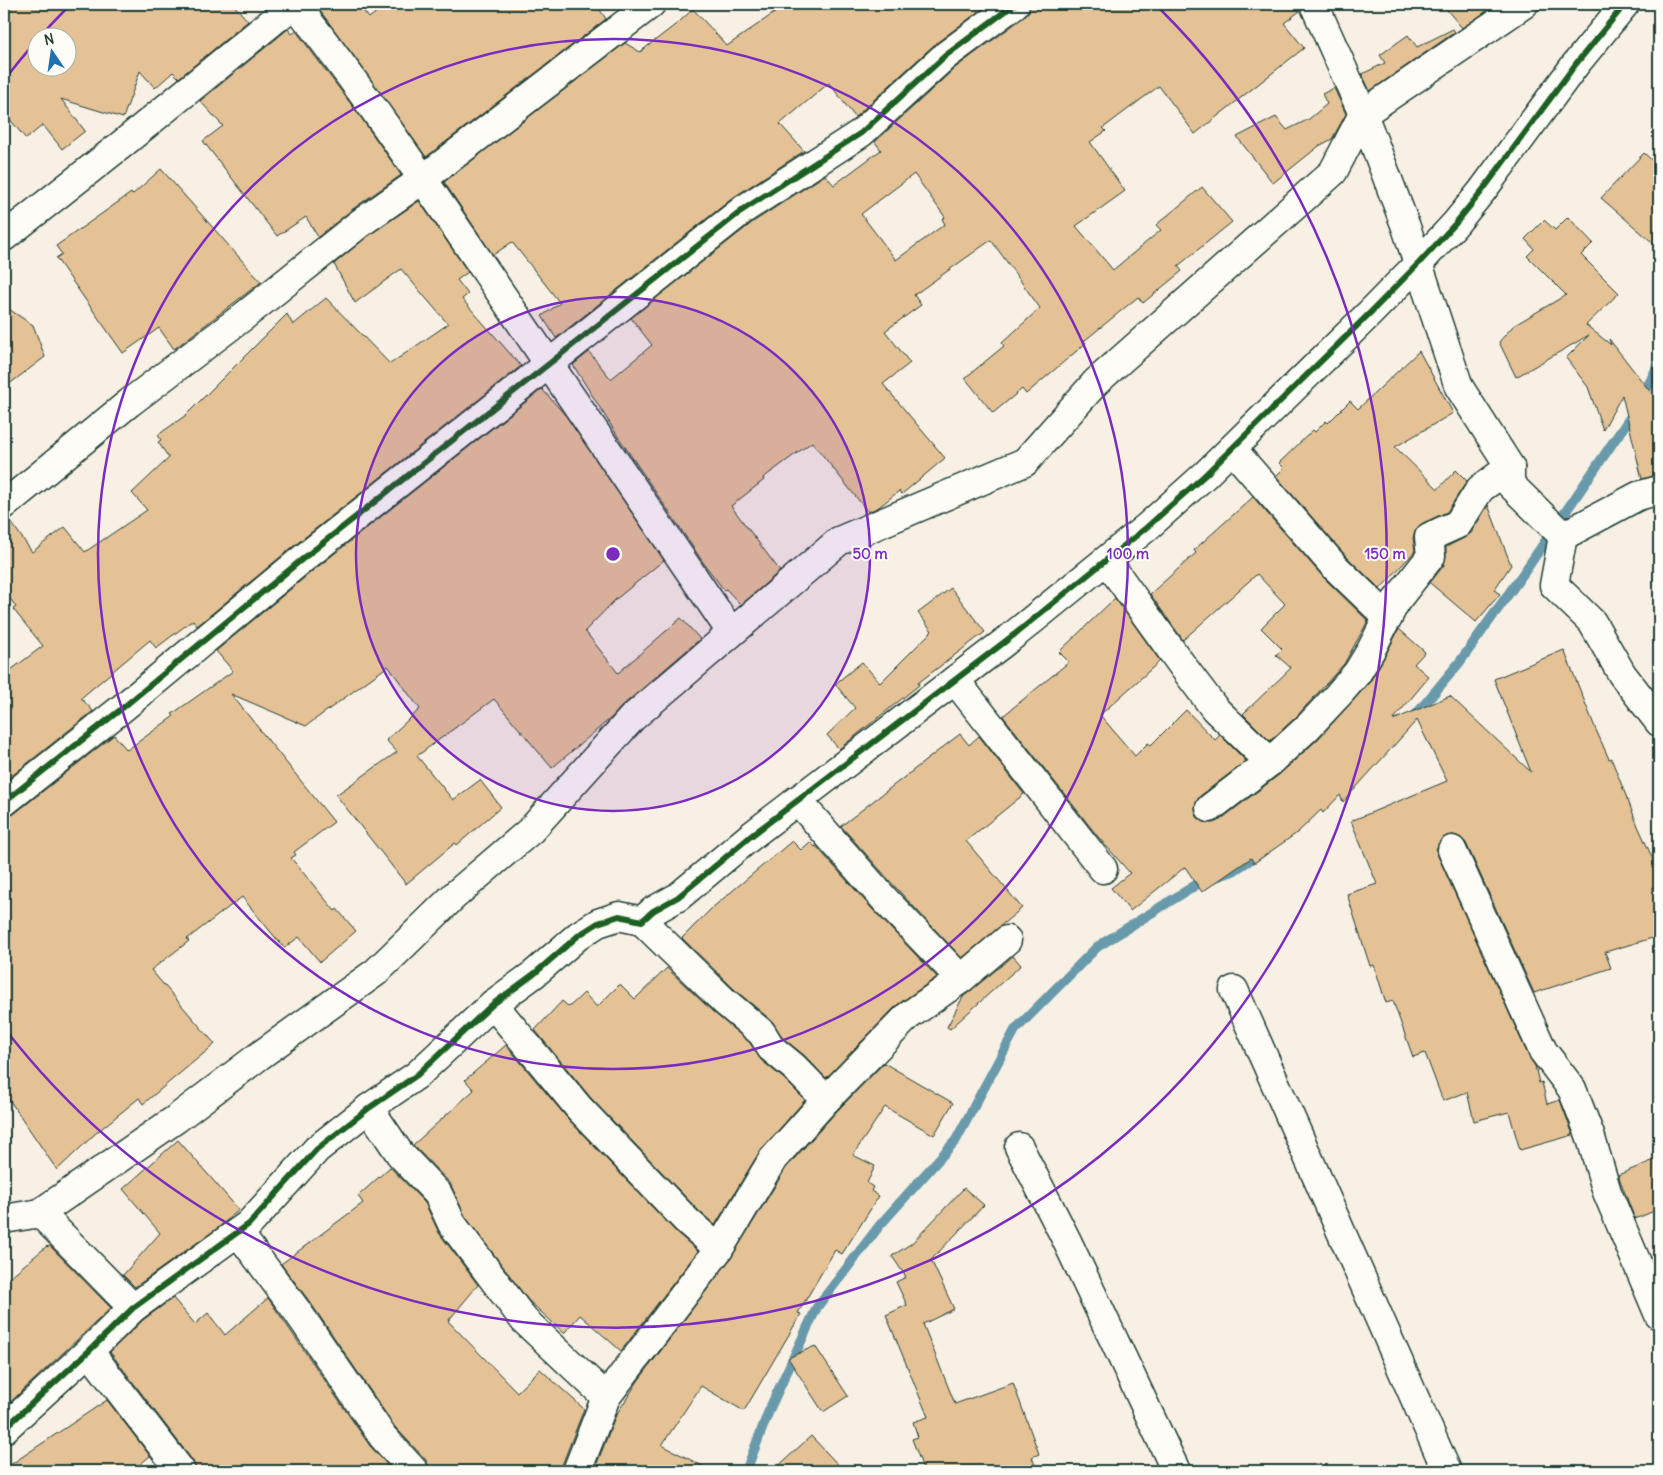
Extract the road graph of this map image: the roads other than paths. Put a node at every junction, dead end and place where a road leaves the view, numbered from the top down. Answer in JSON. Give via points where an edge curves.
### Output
{"nodes":[{"id":1,"x":294,"y":4,"type":"edge"},
{"id":2,"x":651,"y":4,"type":"edge"},
{"id":3,"x":1015,"y":4,"type":"edge"},
{"id":4,"x":1314,"y":4,"type":"edge"},
{"id":5,"x":1524,"y":4,"type":"edge"},
{"id":6,"x":1625,"y":4,"type":"edge"},
{"id":7,"x":1364,"y":114,"type":"junction"},
{"id":8,"x":423,"y":179,"type":"junction"},
{"id":9,"x":4,"y":237,"type":"edge"},
{"id":10,"x":1420,"y":263,"type":"junction"},
{"id":11,"x":550,"y":363,"type":"junction"},
{"id":12,"x":1232,"y":448,"type":"junction"},
{"id":13,"x":1510,"y":467,"type":"junction"},
{"id":14,"x":1659,"y":490,"type":"edge"},
{"id":15,"x":4,"y":505,"type":"edge"},
{"id":16,"x":1563,"y":536,"type":"junction"},
{"id":17,"x":1106,"y":561,"type":"junction"},
{"id":18,"x":1388,"y":618,"type":"junction"},
{"id":19,"x":731,"y":632,"type":"junction"},
{"id":20,"x":955,"y":680,"type":"junction"},
{"id":21,"x":1659,"y":722,"type":"edge"},
{"id":22,"x":1270,"y":762,"type":"junction"},
{"id":23,"x":797,"y":800,"type":"junction"},
{"id":24,"x":4,"y":802,"type":"edge"},
{"id":25,"x":1210,"y":808,"type":"dead end"},
{"id":26,"x":1452,"y":850,"type":"dead end"},
{"id":27,"x":1102,"y":869,"type":"dead end"},
{"id":28,"x":642,"y":922,"type":"junction"},
{"id":29,"x":1007,"y":940,"type":"dead end"},
{"id":30,"x":961,"y":979,"type":"junction"},
{"id":31,"x":1234,"y":990,"type":"dead end"},
{"id":32,"x":493,"y":1004,"type":"junction"},
{"id":33,"x":826,"y":1100,"type":"junction"},
{"id":34,"x":369,"y":1108,"type":"junction"},
{"id":35,"x":1019,"y":1147,"type":"dead end"},
{"id":36,"x":40,"y":1213,"type":"junction"},
{"id":37,"x":4,"y":1219,"type":"edge"},
{"id":38,"x":238,"y":1232,"type":"junction"},
{"id":39,"x":718,"y":1249,"type":"junction"},
{"id":40,"x":134,"y":1308,"type":"junction"},
{"id":41,"x":1659,"y":1315,"type":"edge"},
{"id":42,"x":89,"y":1351,"type":"junction"},
{"id":43,"x":606,"y":1397,"type":"junction"},
{"id":44,"x":4,"y":1429,"type":"edge"},
{"id":45,"x":181,"y":1471,"type":"edge"},
{"id":46,"x":414,"y":1471,"type":"edge"},
{"id":47,"x":577,"y":1471,"type":"edge"},
{"id":48,"x":1176,"y":1471,"type":"edge"},
{"id":49,"x":1447,"y":1471,"type":"edge"}],
"edges":[{"from":1,"to":8,"type":"street","via":[[335,55]]},
{"from":1,"to":9,"type":"street"},
{"from":2,"to":8,"type":"street"},
{"from":3,"to":11,"type":"street","via":[[945,56],[861,133],[744,210]]},
{"from":4,"to":7,"type":"street"},
{"from":5,"to":7,"type":"street"},
{"from":6,"to":10,"type":"street","via":[[1482,191]]},
{"from":7,"to":10,"type":"street"},
{"from":7,"to":19,"type":"street","via":[[1333,172],[1096,382],[1025,462],[839,540]]},
{"from":8,"to":11,"type":"street"},
{"from":8,"to":15,"type":"street","via":[[129,403]]},
{"from":10,"to":12,"type":"street"},
{"from":10,"to":13,"type":"street","via":[[1459,387]]},
{"from":11,"to":19,"type":"street"},
{"from":11,"to":24,"type":"street"},
{"from":12,"to":17,"type":"street"},
{"from":12,"to":18,"type":"street","via":[[1335,567]]},
{"from":13,"to":16,"type":"street","via":[[1510,484]]},
{"from":13,"to":18,"type":"street","via":[[1480,489],[1458,524],[1429,537],[1431,556],[1396,601]]},
{"from":14,"to":16,"type":"street","via":[[1638,496]]},
{"from":16,"to":21,"type":"street","via":[[1554,585],[1592,622],[1622,674]]},
{"from":17,"to":20,"type":"street"},
{"from":17,"to":22,"type":"street","via":[[1215,709]]},
{"from":18,"to":22,"type":"street","via":[[1356,673],[1307,728]]},
{"from":19,"to":36,"type":"street","via":[[632,718],[531,830],[454,895],[376,972],[176,1119]]},
{"from":20,"to":23,"type":"street"},
{"from":20,"to":27,"type":"street"},
{"from":22,"to":25,"type":"street"},
{"from":23,"to":28,"type":"street","via":[[678,897],[653,911]]},
{"from":23,"to":30,"type":"street","via":[[886,901]]},
{"from":26,"to":41,"type":"street","via":[[1543,1050],[1572,1089],[1607,1192]]},
{"from":28,"to":32,"type":"street","via":[[619,916],[598,923]]},
{"from":28,"to":33,"type":"street","via":[[762,1033],[771,1048]]},
{"from":29,"to":30,"type":"street"},
{"from":30,"to":33,"type":"street","via":[[908,1016]]},
{"from":31,"to":49,"type":"street"},
{"from":32,"to":34,"type":"street","via":[[416,1074]]},
{"from":32,"to":39,"type":"street","via":[[579,1108]]},
{"from":33,"to":39,"type":"street","via":[[773,1159]]},
{"from":34,"to":38,"type":"street","via":[[317,1150]]},
{"from":34,"to":43,"type":"street","via":[[400,1154],[438,1194],[452,1224],[524,1320]]},
{"from":35,"to":48,"type":"street"},
{"from":36,"to":37,"type":"street"},
{"from":36,"to":40,"type":"street"},
{"from":38,"to":40,"type":"street"},
{"from":38,"to":46,"type":"street","via":[[297,1311],[383,1438]]},
{"from":39,"to":43,"type":"street"},
{"from":40,"to":42,"type":"street"},
{"from":42,"to":44,"type":"street"},
{"from":42,"to":45,"type":"street"},
{"from":43,"to":47,"type":"street"}]}
